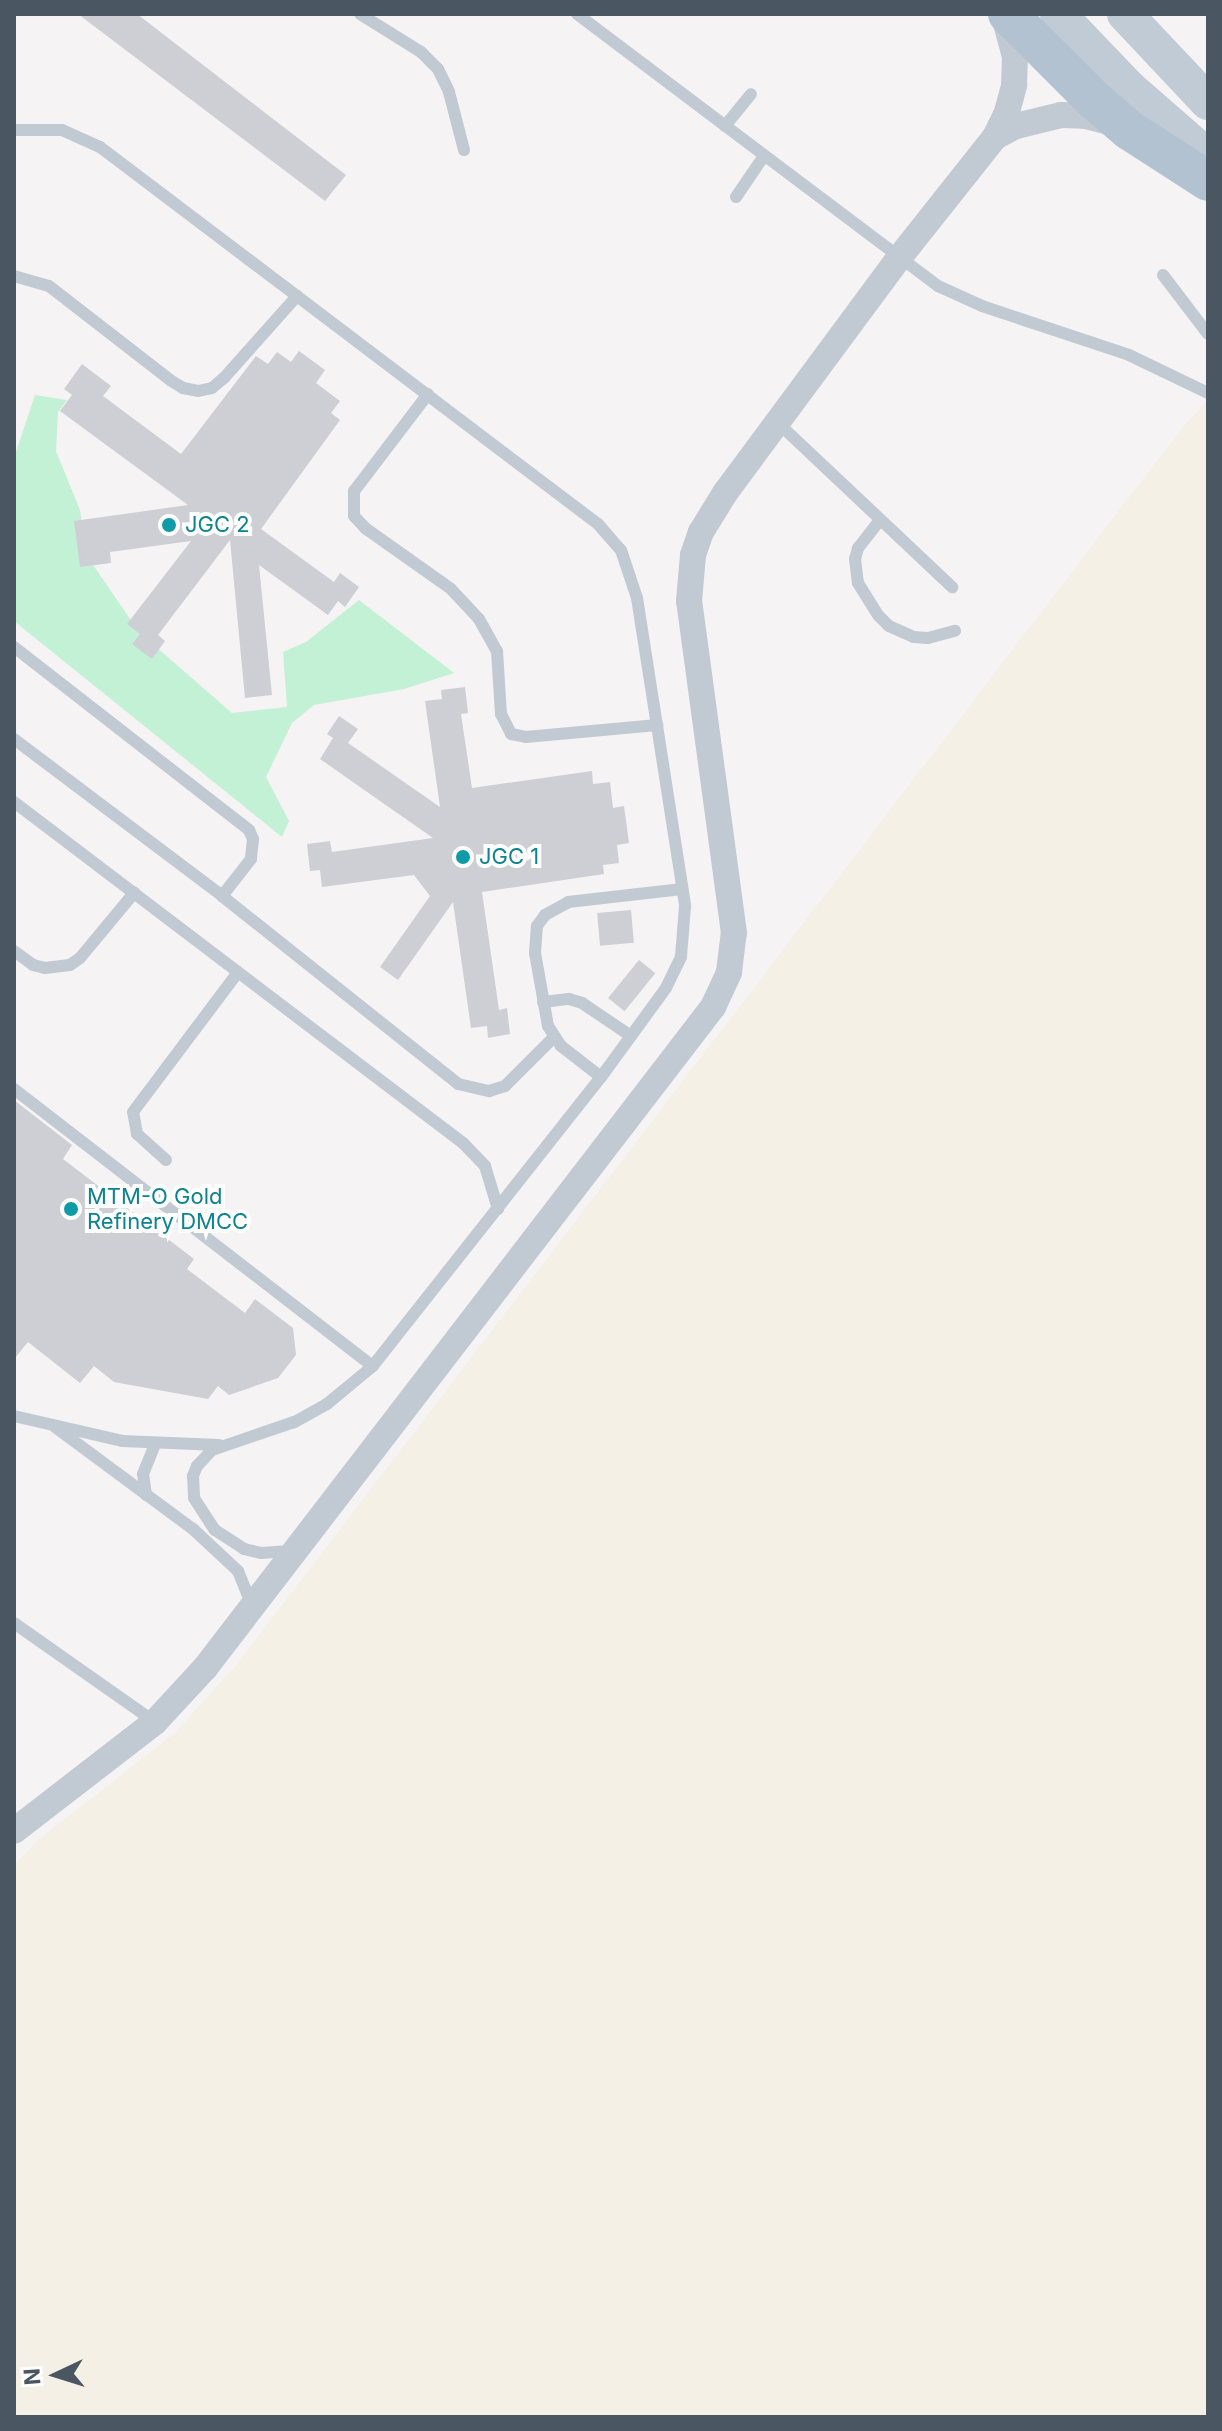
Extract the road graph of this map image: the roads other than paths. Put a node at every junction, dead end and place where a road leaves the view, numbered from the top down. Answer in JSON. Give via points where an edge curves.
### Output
{"nodes":[{"id":1,"x":360,"y":14,"type":"edge"},
{"id":2,"x":577,"y":14,"type":"edge"},
{"id":3,"x":1006,"y":14,"type":"edge"},
{"id":4,"x":1058,"y":14,"type":"edge"},
{"id":5,"x":1125,"y":14,"type":"edge"},
{"id":6,"x":751,"y":94,"type":"dead end"},
{"id":7,"x":1208,"y":102,"type":"edge"},
{"id":8,"x":725,"y":126,"type":"junction"},
{"id":9,"x":14,"y":130,"type":"edge"},
{"id":10,"x":1129,"y":130,"type":"junction"},
{"id":11,"x":995,"y":137,"type":"junction"},
{"id":12,"x":464,"y":150,"type":"dead end"},
{"id":13,"x":764,"y":156,"type":"junction"},
{"id":14,"x":1208,"y":157,"type":"edge"},
{"id":15,"x":1208,"y":181,"type":"edge"},
{"id":16,"x":736,"y":197,"type":"dead end"},
{"id":17,"x":899,"y":258,"type":"junction"},
{"id":18,"x":1163,"y":275,"type":"dead end"},
{"id":19,"x":14,"y":276,"type":"edge"},
{"id":20,"x":297,"y":296,"type":"junction"},
{"id":21,"x":1208,"y":334,"type":"edge"},
{"id":22,"x":1208,"y":393,"type":"edge"},
{"id":23,"x":428,"y":394,"type":"junction"},
{"id":24,"x":777,"y":422,"type":"junction"},
{"id":25,"x":880,"y":520,"type":"junction"},
{"id":26,"x":952,"y":587,"type":"dead end"},
{"id":27,"x":955,"y":631,"type":"dead end"},
{"id":28,"x":14,"y":647,"type":"edge"},
{"id":29,"x":657,"y":725,"type":"junction"},
{"id":30,"x":14,"y":739,"type":"edge"},
{"id":31,"x":14,"y":802,"type":"edge"},
{"id":32,"x":682,"y":889,"type":"junction"},
{"id":33,"x":134,"y":893,"type":"junction"},
{"id":34,"x":222,"y":896,"type":"junction"},
{"id":35,"x":14,"y":951,"type":"edge"},
{"id":36,"x":238,"y":972,"type":"junction"},
{"id":37,"x":543,"y":1002,"type":"junction"},
{"id":38,"x":631,"y":1036,"type":"junction"},
{"id":39,"x":554,"y":1037,"type":"junction"},
{"id":40,"x":601,"y":1077,"type":"junction"},
{"id":41,"x":14,"y":1089,"type":"edge"},
{"id":42,"x":166,"y":1160,"type":"dead end"},
{"id":43,"x":498,"y":1209,"type":"junction"},
{"id":44,"x":373,"y":1366,"type":"junction"},
{"id":45,"x":14,"y":1416,"type":"edge"},
{"id":46,"x":55,"y":1427,"type":"junction"},
{"id":47,"x":155,"y":1445,"type":"junction"},
{"id":48,"x":222,"y":1446,"type":"junction"},
{"id":49,"x":146,"y":1495,"type":"junction"},
{"id":50,"x":211,"y":1535,"type":"junction"},
{"id":51,"x":296,"y":1549,"type":"junction"},
{"id":52,"x":252,"y":1609,"type":"junction"},
{"id":53,"x":14,"y":1623,"type":"edge"},
{"id":54,"x":155,"y":1722,"type":"junction"},
{"id":55,"x":14,"y":1831,"type":"edge"}],
"edges":[{"from":1,"to":12,"type":"lane","via":[[421,52],[438,69]]},
{"from":2,"to":8,"type":"lane"},
{"from":3,"to":10,"type":"main road"},
{"from":3,"to":11,"type":"street","via":[[1015,57],[1014,85]]},
{"from":4,"to":14,"type":"main road","via":[[1129,88]]},
{"from":5,"to":7,"type":"main road"},
{"from":6,"to":8,"type":"lane"},
{"from":8,"to":13,"type":"lane"},
{"from":9,"to":20,"type":"lane","via":[[62,130],[89,140]]},
{"from":10,"to":11,"type":"street","via":[[1085,116],[1061,115]]},
{"from":10,"to":15,"type":"main road"},
{"from":11,"to":17,"type":"street"},
{"from":13,"to":16,"type":"lane"},
{"from":13,"to":17,"type":"lane"},
{"from":17,"to":22,"type":"lane","via":[[960,297],[1089,339]]},
{"from":17,"to":24,"type":"street"},
{"from":18,"to":21,"type":"lane"},
{"from":19,"to":20,"type":"lane","via":[[49,286],[170,380],[198,391],[224,378]]},
{"from":20,"to":23,"type":"lane"},
{"from":23,"to":29,"type":"lane","via":[[598,524],[621,550],[634,581]]},
{"from":23,"to":29,"type":"lane","via":[[354,491],[354,516],[451,589],[479,619],[497,651],[501,714],[511,734]]},
{"from":24,"to":25,"type":"lane"},
{"from":24,"to":51,"type":"street","via":[[711,513],[689,578],[734,933],[722,990]]},
{"from":25,"to":26,"type":"lane"},
{"from":25,"to":27,"type":"lane","via":[[855,559],[858,583],[879,616],[914,637]]},
{"from":28,"to":34,"type":"lane","via":[[249,830],[251,859]]},
{"from":29,"to":32,"type":"lane"},
{"from":30,"to":34,"type":"lane"},
{"from":31,"to":33,"type":"lane"},
{"from":32,"to":37,"type":"lane","via":[[568,902],[545,915],[535,940]]},
{"from":32,"to":38,"type":"lane","via":[[686,923],[681,957]]},
{"from":33,"to":35,"type":"lane","via":[[70,965],[33,965]]},
{"from":33,"to":36,"type":"lane"},
{"from":34,"to":39,"type":"lane","via":[[458,1084],[489,1091],[505,1086]]},
{"from":36,"to":42,"type":"lane","via":[[133,1112],[137,1134]]},
{"from":36,"to":43,"type":"lane","via":[[463,1143],[485,1166]]},
{"from":37,"to":38,"type":"lane","via":[[582,1003]]},
{"from":37,"to":39,"type":"lane"},
{"from":38,"to":40,"type":"lane"},
{"from":39,"to":40,"type":"lane"},
{"from":40,"to":43,"type":"lane"},
{"from":41,"to":44,"type":"lane"},
{"from":43,"to":44,"type":"lane"},
{"from":44,"to":48,"type":"lane","via":[[337,1397],[294,1422]]},
{"from":45,"to":46,"type":"lane"},
{"from":46,"to":47,"type":"lane"},
{"from":46,"to":49,"type":"lane"},
{"from":47,"to":48,"type":"lane"},
{"from":47,"to":49,"type":"lane","via":[[145,1463]]},
{"from":48,"to":50,"type":"lane","via":[[203,1457],[193,1476],[192,1487]]},
{"from":49,"to":50,"type":"lane"},
{"from":50,"to":51,"type":"lane","via":[[261,1553]]},
{"from":50,"to":52,"type":"lane","via":[[245,1582]]},
{"from":51,"to":52,"type":"street"},
{"from":52,"to":54,"type":"street"},
{"from":53,"to":54,"type":"lane"},
{"from":54,"to":55,"type":"street"}]}
